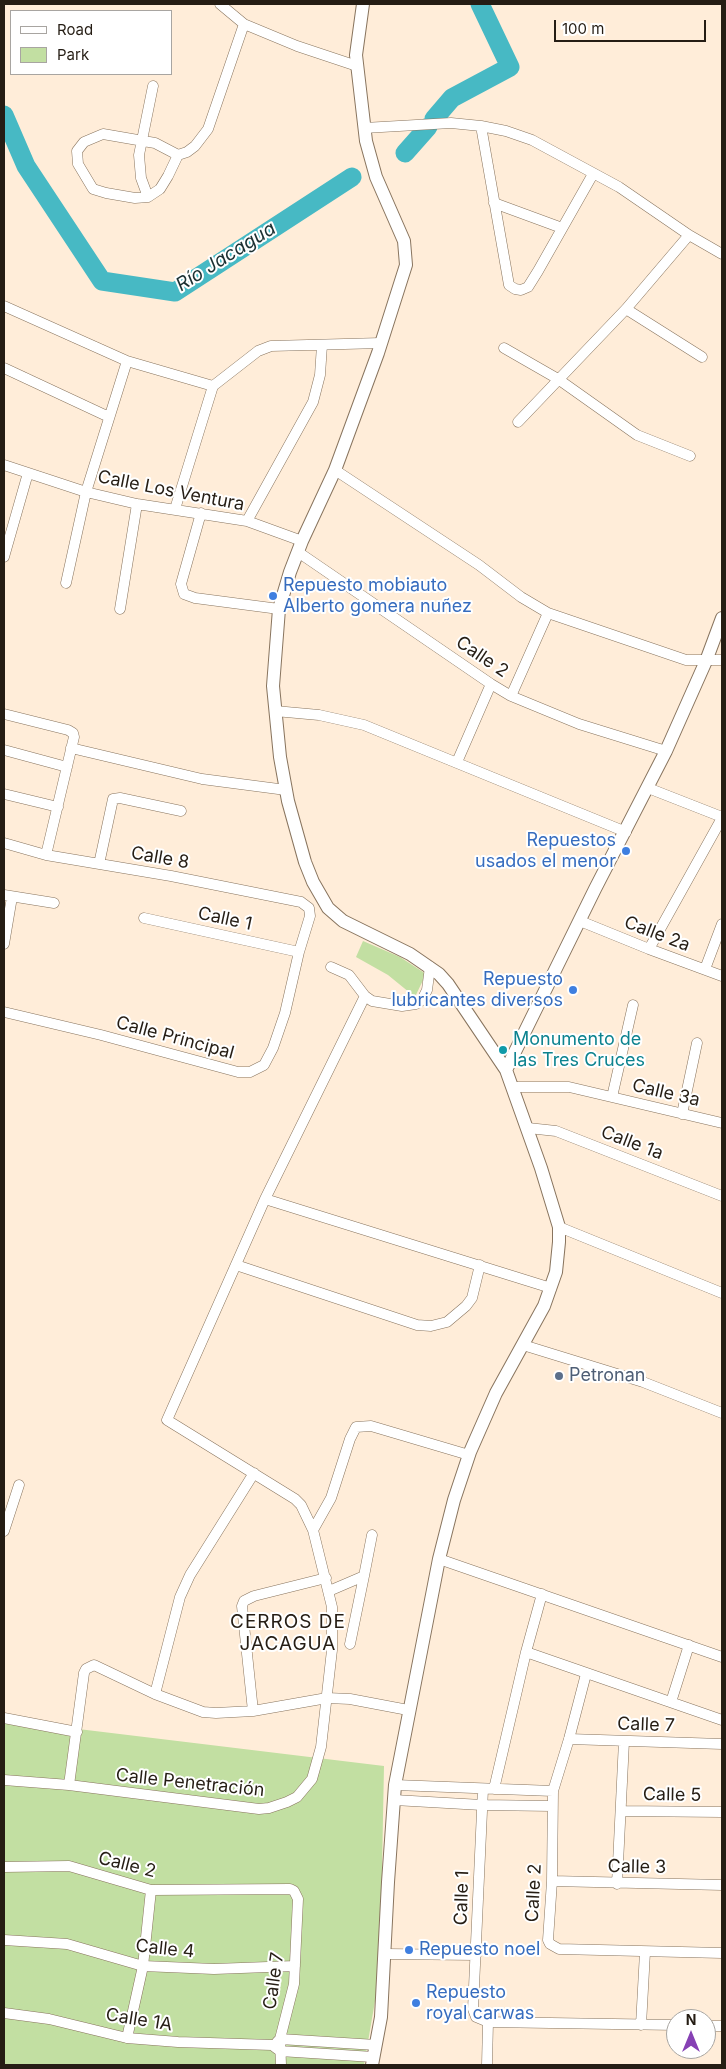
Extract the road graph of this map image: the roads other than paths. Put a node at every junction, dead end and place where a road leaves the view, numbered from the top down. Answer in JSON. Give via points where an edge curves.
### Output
{"nodes":[{"id":1,"x":220,"y":4,"type":"edge"},
{"id":2,"x":363,"y":4,"type":"edge"},
{"id":3,"x":244,"y":24,"type":"junction"},
{"id":4,"x":357,"y":66,"type":"junction"},
{"id":5,"x":153,"y":86,"type":"dead end"},
{"id":6,"x":481,"y":126,"type":"junction"},
{"id":7,"x":364,"y":128,"type":"junction"},
{"id":8,"x":143,"y":140,"type":"junction"},
{"id":9,"x":178,"y":155,"type":"junction"},
{"id":10,"x":593,"y":174,"type":"junction"},
{"id":11,"x":148,"y":197,"type":"junction"},
{"id":12,"x":494,"y":203,"type":"junction"},
{"id":13,"x":562,"y":228,"type":"junction"},
{"id":14,"x":689,"y":235,"type":"junction"},
{"id":15,"x":722,"y":254,"type":"edge"},
{"id":16,"x":4,"y":306,"type":"edge"},
{"id":17,"x":626,"y":309,"type":"junction"},
{"id":18,"x":381,"y":343,"type":"junction"},
{"id":19,"x":322,"y":345,"type":"junction"},
{"id":20,"x":504,"y":348,"type":"dead end"},
{"id":21,"x":702,"y":357,"type":"dead end"},
{"id":22,"x":127,"y":361,"type":"junction"},
{"id":23,"x":4,"y":368,"type":"edge"},
{"id":24,"x":558,"y":379,"type":"junction"},
{"id":25,"x":213,"y":386,"type":"junction"},
{"id":26,"x":109,"y":417,"type":"junction"},
{"id":27,"x":518,"y":422,"type":"dead end"},
{"id":28,"x":690,"y":456,"type":"dead end"},
{"id":29,"x":4,"y":465,"type":"edge"},
{"id":30,"x":335,"y":470,"type":"junction"},
{"id":31,"x":28,"y":473,"type":"junction"},
{"id":32,"x":86,"y":492,"type":"junction"},
{"id":33,"x":137,"y":504,"type":"junction"},
{"id":34,"x":176,"y":509,"type":"junction"},
{"id":35,"x":200,"y":512,"type":"junction"},
{"id":36,"x":248,"y":521,"type":"junction"},
{"id":37,"x":300,"y":546,"type":"junction"},
{"id":38,"x":4,"y":557,"type":"edge"},
{"id":39,"x":66,"y":583,"type":"dead end"},
{"id":40,"x":279,"y":609,"type":"junction"},
{"id":41,"x":120,"y":610,"type":"dead end"},
{"id":42,"x":548,"y":612,"type":"junction"},
{"id":43,"x":722,"y":621,"type":"edge"},
{"id":44,"x":722,"y":660,"type":"edge"},
{"id":45,"x":706,"y":661,"type":"junction"},
{"id":46,"x":491,"y":684,"type":"junction"},
{"id":47,"x":512,"y":696,"type":"junction"},
{"id":48,"x":275,"y":711,"type":"junction"},
{"id":49,"x":4,"y":714,"type":"edge"},
{"id":50,"x":71,"y":748,"type":"junction"},
{"id":51,"x":4,"y":750,"type":"edge"},
{"id":52,"x":666,"y":752,"type":"junction"},
{"id":53,"x":458,"y":762,"type":"junction"},
{"id":54,"x":66,"y":767,"type":"junction"},
{"id":55,"x":648,"y":788,"type":"junction"},
{"id":56,"x":286,"y":790,"type":"junction"},
{"id":57,"x":4,"y":794,"type":"edge"},
{"id":58,"x":58,"y":807,"type":"junction"},
{"id":59,"x":181,"y":811,"type":"dead end"},
{"id":60,"x":722,"y":818,"type":"edge"},
{"id":61,"x":626,"y":832,"type":"junction"},
{"id":62,"x":4,"y":843,"type":"edge"},
{"id":63,"x":46,"y":855,"type":"junction"},
{"id":64,"x":100,"y":864,"type":"junction"},
{"id":65,"x":8,"y":896,"type":"edge"},
{"id":66,"x":323,"y":900,"type":"junction"},
{"id":67,"x":54,"y":903,"type":"dead end"},
{"id":68,"x":309,"y":908,"type":"junction"},
{"id":69,"x":144,"y":918,"type":"dead end"},
{"id":70,"x":580,"y":921,"type":"junction"},
{"id":71,"x":722,"y":924,"type":"edge"},
{"id":72,"x":5,"y":937,"type":"edge"},
{"id":73,"x":649,"y":949,"type":"junction"},
{"id":74,"x":299,"y":952,"type":"junction"},
{"id":75,"x":331,"y":967,"type":"dead end"},
{"id":76,"x":430,"y":967,"type":"junction"},
{"id":77,"x":705,"y":969,"type":"junction"},
{"id":78,"x":722,"y":976,"type":"edge"},
{"id":79,"x":365,"y":996,"type":"junction"},
{"id":80,"x":633,"y":1005,"type":"dead end"},
{"id":81,"x":4,"y":1012,"type":"edge"},
{"id":82,"x":697,"y":1043,"type":"dead end"},
{"id":83,"x":506,"y":1070,"type":"junction"},
{"id":84,"x":514,"y":1087,"type":"junction"},
{"id":85,"x":612,"y":1097,"type":"junction"},
{"id":86,"x":682,"y":1114,"type":"junction"},
{"id":87,"x":722,"y":1123,"type":"edge"},
{"id":88,"x":528,"y":1128,"type":"junction"},
{"id":89,"x":722,"y":1196,"type":"edge"},
{"id":90,"x":265,"y":1199,"type":"junction"},
{"id":91,"x":559,"y":1227,"type":"junction"},
{"id":92,"x":236,"y":1265,"type":"junction"},
{"id":93,"x":480,"y":1265,"type":"junction"},
{"id":94,"x":551,"y":1288,"type":"junction"},
{"id":95,"x":722,"y":1293,"type":"edge"},
{"id":96,"x":522,"y":1345,"type":"junction"},
{"id":97,"x":722,"y":1413,"type":"edge"},
{"id":98,"x":469,"y":1455,"type":"junction"},
{"id":99,"x":254,"y":1473,"type":"junction"},
{"id":100,"x":20,"y":1485,"type":"dead end"},
{"id":101,"x":313,"y":1530,"type":"junction"},
{"id":102,"x":4,"y":1531,"type":"edge"},
{"id":103,"x":372,"y":1536,"type":"dead end"},
{"id":104,"x":439,"y":1559,"type":"junction"},
{"id":105,"x":364,"y":1576,"type":"junction"},
{"id":106,"x":326,"y":1578,"type":"junction"},
{"id":107,"x":329,"y":1591,"type":"junction"},
{"id":108,"x":542,"y":1594,"type":"junction"},
{"id":109,"x":350,"y":1644,"type":"dead end"},
{"id":110,"x":689,"y":1645,"type":"junction"},
{"id":111,"x":526,"y":1652,"type":"junction"},
{"id":112,"x":722,"y":1657,"type":"edge"},
{"id":113,"x":586,"y":1674,"type":"junction"},
{"id":114,"x":155,"y":1694,"type":"junction"},
{"id":115,"x":328,"y":1698,"type":"junction"},
{"id":116,"x":671,"y":1702,"type":"junction"},
{"id":117,"x":408,"y":1710,"type":"junction"},
{"id":118,"x":253,"y":1711,"type":"junction"},
{"id":119,"x":4,"y":1718,"type":"edge"},
{"id":120,"x":722,"y":1720,"type":"edge"},
{"id":121,"x":77,"y":1732,"type":"junction"},
{"id":122,"x":569,"y":1739,"type":"junction"},
{"id":123,"x":624,"y":1741,"type":"junction"},
{"id":124,"x":722,"y":1744,"type":"edge"},
{"id":125,"x":4,"y":1780,"type":"edge"},
{"id":126,"x":69,"y":1785,"type":"junction"},
{"id":127,"x":395,"y":1785,"type":"junction"},
{"id":128,"x":482,"y":1789,"type":"junction"},
{"id":129,"x":494,"y":1789,"type":"junction"},
{"id":130,"x":553,"y":1791,"type":"junction"},
{"id":131,"x":394,"y":1800,"type":"junction"},
{"id":132,"x":482,"y":1804,"type":"junction"},
{"id":133,"x":552,"y":1806,"type":"junction"},
{"id":134,"x":622,"y":1811,"type":"junction"},
{"id":135,"x":722,"y":1812,"type":"edge"},
{"id":136,"x":4,"y":1867,"type":"edge"},
{"id":137,"x":552,"y":1881,"type":"junction"},
{"id":138,"x":617,"y":1884,"type":"junction"},
{"id":139,"x":722,"y":1885,"type":"edge"},
{"id":140,"x":151,"y":1890,"type":"junction"},
{"id":141,"x":298,"y":1899,"type":"joint"},
{"id":142,"x":4,"y":1940,"type":"edge"},
{"id":143,"x":645,"y":1952,"type":"junction"},
{"id":144,"x":722,"y":1953,"type":"edge"},
{"id":145,"x":385,"y":1954,"type":"junction"},
{"id":146,"x":476,"y":1955,"type":"junction"},
{"id":147,"x":143,"y":1966,"type":"junction"},
{"id":148,"x":295,"y":1966,"type":"junction"},
{"id":149,"x":4,"y":2013,"type":"edge"},
{"id":150,"x":488,"y":2022,"type":"junction"},
{"id":151,"x":641,"y":2025,"type":"junction"},
{"id":152,"x":666,"y":2025,"type":"edge"},
{"id":153,"x":127,"y":2038,"type":"junction"},
{"id":154,"x":277,"y":2045,"type":"junction"},
{"id":155,"x":374,"y":2056,"type":"edge"},
{"id":156,"x":281,"y":2065,"type":"edge"},
{"id":157,"x":488,"y":2065,"type":"edge"}],
"edges":[{"from":1,"to":3,"type":"street"},
{"from":2,"to":4,"type":"street","via":[[357,40]]},
{"from":3,"to":4,"type":"street"},
{"from":3,"to":9,"type":"street","via":[[208,129],[195,146]]},
{"from":4,"to":7,"type":"street"},
{"from":5,"to":8,"type":"street"},
{"from":6,"to":7,"type":"street","via":[[426,124]]},
{"from":6,"to":10,"type":"street","via":[[532,140]]},
{"from":6,"to":12,"type":"street"},
{"from":7,"to":18,"type":"street","via":[[369,156],[406,252],[403,276]]},
{"from":8,"to":9,"type":"street","via":[[166,147]]},
{"from":8,"to":11,"type":"street","via":[[139,170]]},
{"from":8,"to":11,"type":"street","via":[[103,134],[93,137],[77,151],[78,164],[93,189],[122,196]]},
{"from":9,"to":11,"type":"street","via":[[160,189]]},
{"from":10,"to":13,"type":"street"},
{"from":10,"to":14,"type":"street","via":[[619,187]]},
{"from":12,"to":13,"type":"street"},
{"from":12,"to":13,"type":"street","via":[[509,285],[515,289],[528,286]]},
{"from":14,"to":15,"type":"street"},
{"from":14,"to":17,"type":"street"},
{"from":16,"to":22,"type":"street"},
{"from":17,"to":21,"type":"street"},
{"from":17,"to":24,"type":"street"},
{"from":18,"to":19,"type":"street"},
{"from":18,"to":30,"type":"street"},
{"from":19,"to":25,"type":"street","via":[[266,347]]},
{"from":19,"to":36,"type":"street","via":[[320,375],[313,402]]},
{"from":20,"to":24,"type":"street"},
{"from":22,"to":25,"type":"street"},
{"from":22,"to":26,"type":"street"},
{"from":23,"to":26,"type":"street"},
{"from":24,"to":27,"type":"street"},
{"from":24,"to":28,"type":"street","via":[[637,435]]},
{"from":25,"to":34,"type":"street"},
{"from":26,"to":32,"type":"street"},
{"from":29,"to":31,"type":"street","name":"Calle Los Ventura"},
{"from":30,"to":37,"type":"street"},
{"from":30,"to":42,"type":"street"},
{"from":31,"to":32,"type":"street","name":"Calle Los Ventura"},
{"from":31,"to":38,"type":"street"},
{"from":32,"to":33,"type":"street","name":"Calle Los Ventura"},
{"from":32,"to":39,"type":"street"},
{"from":33,"to":34,"type":"street","name":"Calle Los Ventura"},
{"from":33,"to":41,"type":"street"},
{"from":34,"to":35,"type":"street","name":"Calle Los Ventura"},
{"from":35,"to":36,"type":"street","name":"Calle Los Ventura"},
{"from":35,"to":40,"type":"street","via":[[181,584],[184,594]]},
{"from":36,"to":37,"type":"street","name":"Calle Los Ventura"},
{"from":37,"to":40,"type":"street"},
{"from":37,"to":46,"type":"street","name":"Calle 2"},
{"from":40,"to":48,"type":"street","via":[[273,660]]},
{"from":42,"to":45,"type":"street","via":[[686,660]]},
{"from":42,"to":47,"type":"street"},
{"from":43,"to":45,"type":"street"},
{"from":44,"to":45,"type":"street"},
{"from":45,"to":52,"type":"street"},
{"from":46,"to":47,"type":"street","name":"Calle 2"},
{"from":46,"to":53,"type":"street"},
{"from":47,"to":52,"type":"street","name":"Calle 2","via":[[579,724]]},
{"from":48,"to":53,"type":"street","via":[[319,714],[364,725]]},
{"from":48,"to":56,"type":"street"},
{"from":49,"to":50,"type":"street","via":[[68,730],[74,737]]},
{"from":50,"to":54,"type":"street"},
{"from":50,"to":56,"type":"street","via":[[202,779]]},
{"from":51,"to":54,"type":"street"},
{"from":52,"to":55,"type":"street"},
{"from":53,"to":61,"type":"street"},
{"from":54,"to":58,"type":"street"},
{"from":55,"to":60,"type":"street"},
{"from":55,"to":61,"type":"street"},
{"from":56,"to":66,"type":"street","via":[[306,862]]},
{"from":57,"to":58,"type":"street"},
{"from":58,"to":63,"type":"street"},
{"from":59,"to":64,"type":"street","via":[[113,799]]},
{"from":60,"to":73,"type":"street"},
{"from":61,"to":70,"type":"street"},
{"from":62,"to":63,"type":"street","name":"Calle 8"},
{"from":63,"to":64,"type":"street","name":"Calle 8"},
{"from":64,"to":68,"type":"street","name":"Calle 8","via":[[301,902]]},
{"from":65,"to":67,"type":"street"},
{"from":65,"to":72,"type":"street"},
{"from":66,"to":68,"type":"street"},
{"from":66,"to":76,"type":"street","via":[[343,921]]},
{"from":68,"to":74,"type":"street","name":"Calle Principal","via":[[310,916]]},
{"from":69,"to":74,"type":"street","name":"Calle 1"},
{"from":70,"to":73,"type":"street","name":"Calle 2a"},
{"from":70,"to":83,"type":"street"},
{"from":71,"to":77,"type":"street"},
{"from":73,"to":77,"type":"street","name":"Calle 2a"},
{"from":74,"to":81,"type":"street","name":"Calle Principal","via":[[273,1048],[264,1065],[250,1072]]},
{"from":75,"to":79,"type":"street","via":[[350,975]]},
{"from":76,"to":79,"type":"street","via":[[427,990],[416,1004],[392,1005],[372,1001]]},
{"from":76,"to":83,"type":"street","via":[[448,984]]},
{"from":77,"to":78,"type":"street","name":"Calle 2a"},
{"from":79,"to":90,"type":"street"},
{"from":80,"to":85,"type":"street"},
{"from":82,"to":86,"type":"street"},
{"from":83,"to":84,"type":"street"},
{"from":84,"to":85,"type":"street","name":"Calle 3a","via":[[569,1088]]},
{"from":84,"to":88,"type":"street"},
{"from":85,"to":86,"type":"street","name":"Calle 3a"},
{"from":86,"to":87,"type":"street","name":"Calle 3a"},
{"from":88,"to":89,"type":"street","name":"Calle 1a","via":[[556,1131]]},
{"from":88,"to":91,"type":"street"},
{"from":90,"to":92,"type":"street"},
{"from":90,"to":93,"type":"street"},
{"from":91,"to":94,"type":"street","via":[[559,1257]]},
{"from":91,"to":95,"type":"street"},
{"from":92,"to":93,"type":"street","via":[[417,1325],[431,1326],[447,1322],[466,1306],[472,1298]]},
{"from":92,"to":99,"type":"street","name":"Calle Penetración","via":[[167,1420]]},
{"from":93,"to":94,"type":"street"},
{"from":94,"to":96,"type":"street"},
{"from":96,"to":97,"type":"street","via":[[643,1382]]},
{"from":96,"to":98,"type":"street","via":[[496,1393]]},
{"from":98,"to":101,"type":"street","via":[[371,1426],[356,1427],[330,1498]]},
{"from":98,"to":104,"type":"street"},
{"from":99,"to":101,"type":"street","name":"Calle Penetración","via":[[295,1499]]},
{"from":99,"to":114,"type":"street","via":[[183,1589]]},
{"from":100,"to":102,"type":"street"},
{"from":101,"to":106,"type":"street","name":"Calle Penetración"},
{"from":103,"to":105,"type":"street"},
{"from":104,"to":108,"type":"street"},
{"from":104,"to":117,"type":"street"},
{"from":105,"to":107,"type":"street"},
{"from":105,"to":109,"type":"street"},
{"from":106,"to":107,"type":"street","name":"Calle Penetración"},
{"from":106,"to":118,"type":"street","via":[[244,1601]]},
{"from":107,"to":115,"type":"street","name":"Calle Penetración","via":[[332,1650]]},
{"from":108,"to":110,"type":"street"},
{"from":108,"to":111,"type":"street"},
{"from":110,"to":112,"type":"street"},
{"from":110,"to":116,"type":"street"},
{"from":111,"to":113,"type":"street"},
{"from":111,"to":129,"type":"street"},
{"from":113,"to":116,"type":"street"},
{"from":113,"to":122,"type":"street","name":"Calle 2"},
{"from":114,"to":118,"type":"street","via":[[203,1712]]},
{"from":114,"to":121,"type":"street","via":[[99,1666],[90,1666],[84,1673]]},
{"from":115,"to":117,"type":"street"},
{"from":115,"to":118,"type":"street"},
{"from":115,"to":126,"type":"street","name":"Calle Penetración","via":[[312,1779],[297,1797],[280,1806],[259,1809]]},
{"from":116,"to":120,"type":"street"},
{"from":117,"to":127,"type":"street"},
{"from":119,"to":121,"type":"street"},
{"from":121,"to":126,"type":"street"},
{"from":122,"to":123,"type":"street","name":"Calle 7"},
{"from":122,"to":130,"type":"street","name":"Calle 2"},
{"from":123,"to":124,"type":"street","name":"Calle 7"},
{"from":123,"to":134,"type":"street"},
{"from":125,"to":126,"type":"street","name":"Calle Penetración"},
{"from":127,"to":128,"type":"street"},
{"from":127,"to":131,"type":"street"},
{"from":128,"to":129,"type":"street"},
{"from":128,"to":132,"type":"street","name":"Calle 1"},
{"from":129,"to":130,"type":"street"},
{"from":130,"to":133,"type":"street","name":"Calle 2"},
{"from":131,"to":132,"type":"street"},
{"from":131,"to":145,"type":"street"},
{"from":132,"to":133,"type":"street"},
{"from":132,"to":146,"type":"street","name":"Calle 1"},
{"from":133,"to":137,"type":"street","name":"Calle 2"},
{"from":134,"to":135,"type":"street","name":"Calle 5"},
{"from":134,"to":138,"type":"street"},
{"from":136,"to":140,"type":"street","name":"Calle 2","via":[[69,1866]]},
{"from":137,"to":138,"type":"street","name":"Calle 3"},
{"from":137,"to":143,"type":"street","name":"Calle 2","via":[[548,1940],[554,1948]]},
{"from":138,"to":139,"type":"street","name":"Calle 3"},
{"from":140,"to":141,"type":"street","name":"Calle 2","via":[[290,1889]]},
{"from":140,"to":147,"type":"street"},
{"from":141,"to":148,"type":"street","name":"Calle 7"},
{"from":142,"to":147,"type":"street","name":"Calle 4","via":[[67,1944]]},
{"from":143,"to":144,"type":"street","name":"Calle 2"},
{"from":143,"to":151,"type":"street"},
{"from":145,"to":146,"type":"street"},
{"from":145,"to":155,"type":"street","via":[[381,2017]]},
{"from":146,"to":150,"type":"street","name":"Calle 1","via":[[473,2009],[476,2017]]},
{"from":147,"to":148,"type":"street","name":"Calle 4","via":[[214,1969]]},
{"from":147,"to":153,"type":"street"},
{"from":148,"to":154,"type":"street","name":"Calle 7","via":[[294,1984]]},
{"from":149,"to":153,"type":"street","name":"Calle 1A","via":[[49,2019]]},
{"from":150,"to":151,"type":"street"},
{"from":150,"to":157,"type":"street"},
{"from":151,"to":152,"type":"street"},
{"from":153,"to":154,"type":"street","name":"Calle 1A"},
{"from":154,"to":155,"type":"street","name":"Calle 1A"},
{"from":154,"to":156,"type":"street","name":"Calle 7"}]}
